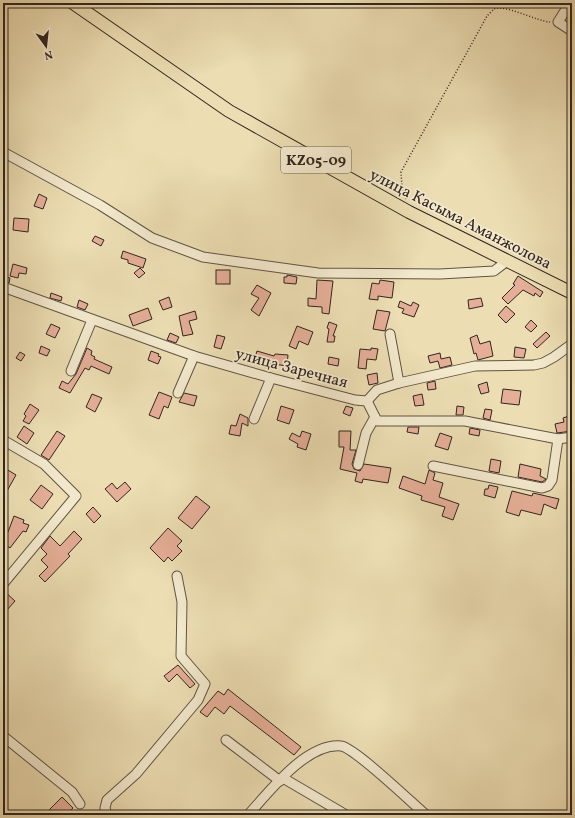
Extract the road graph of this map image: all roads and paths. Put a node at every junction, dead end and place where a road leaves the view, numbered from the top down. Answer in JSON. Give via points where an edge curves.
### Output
{"nodes":[{"id":1,"x":73,"y":3,"type":"edge"},
{"id":2,"x":570,"y":3,"type":"edge"},
{"id":3,"x":558,"y":22,"type":"junction"},
{"id":4,"x":572,"y":31,"type":"edge"},
{"id":5,"x":3,"y":152,"type":"edge"},
{"id":6,"x":409,"y":212,"type":"junction"},
{"id":7,"x":507,"y":261,"type":"junction"},
{"id":8,"x":3,"y":287,"type":"edge"},
{"id":9,"x":572,"y":293,"type":"edge"},
{"id":10,"x":92,"y":320,"type":"junction"},
{"id":11,"x":390,"y":334,"type":"dead end"},
{"id":12,"x":572,"y":344,"type":"edge"},
{"id":13,"x":194,"y":356,"type":"junction"},
{"id":14,"x":71,"y":371,"type":"dead end"},
{"id":15,"x":271,"y":378,"type":"junction"},
{"id":16,"x":400,"y":383,"type":"junction"},
{"id":17,"x":178,"y":393,"type":"dead end"},
{"id":18,"x":367,"y":400,"type":"junction"},
{"id":19,"x":375,"y":417,"type":"junction"},
{"id":20,"x":254,"y":419,"type":"dead end"},
{"id":21,"x":572,"y":437,"type":"edge"},
{"id":22,"x":558,"y":439,"type":"junction"},
{"id":23,"x":3,"y":440,"type":"edge"},
{"id":24,"x":358,"y":465,"type":"dead end"},
{"id":25,"x":433,"y":466,"type":"dead end"},
{"id":26,"x":177,"y":576,"type":"dead end"},
{"id":27,"x":3,"y":584,"type":"edge"},
{"id":28,"x":3,"y":736,"type":"edge"},
{"id":29,"x":226,"y":740,"type":"dead end"},
{"id":30,"x":281,"y":780,"type":"junction"},
{"id":31,"x":80,"y":804,"type":"dead end"},
{"id":32,"x":107,"y":815,"type":"edge"},
{"id":33,"x":248,"y":815,"type":"edge"},
{"id":34,"x":346,"y":815,"type":"edge"},
{"id":35,"x":426,"y":815,"type":"edge"}],
"edges":[{"from":1,"to":6,"type":"main road","name":"улица Касыма Аманжолова","number":"KZ05-09","via":[[229,111]]},
{"from":2,"to":3,"type":"street"},
{"from":3,"to":4,"type":"street"},
{"from":3,"to":6,"type":"path","via":[[540,21],[504,8],[494,9],[487,16],[401,172]]},
{"from":5,"to":7,"type":"street","via":[[100,204],[152,238],[203,257],[318,273],[440,274],[494,271]]},
{"from":6,"to":7,"type":"main road","name":"улица Касыма Аманжолова","number":"KZ05-09"},
{"from":7,"to":9,"type":"main road","name":"улица Касыма Аманжолова","number":"KZ05-09"},
{"from":8,"to":10,"type":"street","name":"улица Заречная"},
{"from":10,"to":13,"type":"street","name":"улица Заречная"},
{"from":10,"to":14,"type":"street"},
{"from":11,"to":16,"type":"street"},
{"from":12,"to":16,"type":"street","name":"улица Заречная","via":[[543,363],[475,366]]},
{"from":13,"to":15,"type":"street","name":"улица Заречная"},
{"from":13,"to":17,"type":"street"},
{"from":15,"to":18,"type":"street","name":"улица Заречная","via":[[355,400]]},
{"from":15,"to":20,"type":"street"},
{"from":16,"to":18,"type":"street","name":"улица Заречная","via":[[377,390]]},
{"from":18,"to":19,"type":"street"},
{"from":19,"to":22,"type":"street","via":[[377,421],[384,422],[465,421]]},
{"from":19,"to":24,"type":"street","via":[[366,433]]},
{"from":21,"to":22,"type":"street"},
{"from":22,"to":25,"type":"street","via":[[552,480],[548,486],[542,488]]},
{"from":23,"to":27,"type":"street","via":[[44,464],[76,496]]},
{"from":26,"to":32,"type":"street","via":[[182,602],[181,656],[205,684],[198,700],[142,768],[107,800]]},
{"from":28,"to":31,"type":"street","via":[[72,792]]},
{"from":29,"to":30,"type":"street"},
{"from":30,"to":33,"type":"street"},
{"from":30,"to":34,"type":"street"},
{"from":30,"to":35,"type":"street","via":[[311,753],[324,748],[342,746],[358,754]]}]}
